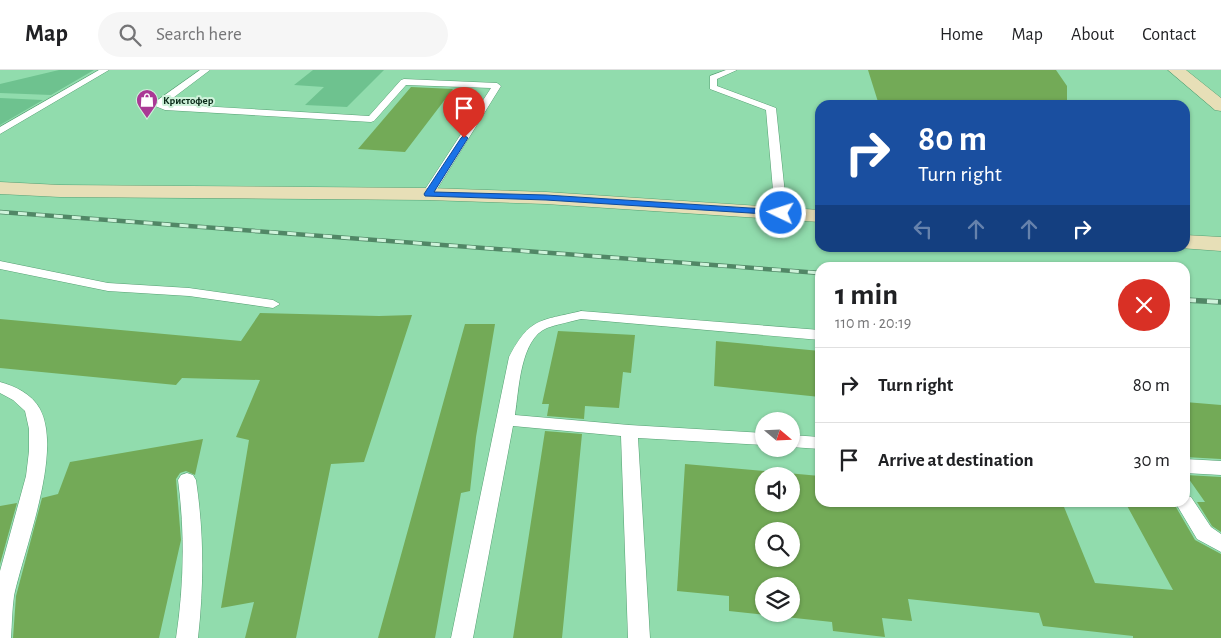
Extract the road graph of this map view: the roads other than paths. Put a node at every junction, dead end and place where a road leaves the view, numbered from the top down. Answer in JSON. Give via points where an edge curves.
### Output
{"nodes":[{"id":1,"x":106,"y":70,"type":"edge"},
{"id":2,"x":206,"y":70,"type":"edge"},
{"id":3,"x":733,"y":70,"type":"edge"},
{"id":4,"x":1176,"y":70,"type":"edge"},
{"id":5,"x":1221,"y":106,"type":"edge"},
{"id":6,"x":0,"y":131,"type":"edge"},
{"id":7,"x":0,"y":188,"type":"edge"},
{"id":8,"x":428,"y":194,"type":"junction"},
{"id":9,"x":781,"y":213,"type":"junction"},
{"id":10,"x":815,"y":216,"type":"edge"},
{"id":11,"x":1190,"y":242,"type":"edge"},
{"id":12,"x":1221,"y":244,"type":"edge"},
{"id":13,"x":3,"y":266,"type":"edge"},
{"id":14,"x":273,"y":304,"type":"dead end"},
{"id":15,"x":815,"y":335,"type":"edge"},
{"id":16,"x":0,"y":387,"type":"edge"},
{"id":17,"x":506,"y":420,"type":"junction"},
{"id":18,"x":629,"y":431,"type":"junction"},
{"id":19,"x":755,"y":438,"type":"edge"},
{"id":20,"x":800,"y":442,"type":"edge"},
{"id":21,"x":815,"y":443,"type":"edge"},
{"id":22,"x":1190,"y":466,"type":"edge"},
{"id":23,"x":1221,"y":468,"type":"edge"},
{"id":24,"x":187,"y":480,"type":"dead end"},
{"id":25,"x":1187,"y":507,"type":"edge"},
{"id":26,"x":1221,"y":544,"type":"edge"},
{"id":27,"x":0,"y":638,"type":"edge"},
{"id":28,"x":187,"y":638,"type":"edge"},
{"id":29,"x":462,"y":638,"type":"edge"},
{"id":30,"x":639,"y":638,"type":"edge"}],
"edges":[{"from":1,"to":6,"type":"lane"},
{"from":2,"to":8,"type":"lane","via":[[158,104],[165,107],[371,118],[404,82],[497,86]]},
{"from":3,"to":9,"type":"lane","via":[[713,78],[713,87],[771,108]]},
{"from":4,"to":5,"type":"main road"},
{"from":7,"to":8,"type":"main road"},
{"from":8,"to":9,"type":"main road"},
{"from":9,"to":10,"type":"main road"},
{"from":11,"to":12,"type":"main road"},
{"from":13,"to":14,"type":"lane","via":[[108,287],[189,292]]},
{"from":15,"to":17,"type":"lane","via":[[598,316],[563,318],[542,325],[525,341],[517,357]]},
{"from":16,"to":27,"type":"lane","via":[[33,409],[38,424],[38,447],[33,481],[3,598]]},
{"from":17,"to":18,"type":"lane"},
{"from":17,"to":29,"type":"lane"},
{"from":18,"to":19,"type":"lane"},
{"from":18,"to":30,"type":"lane"},
{"from":20,"to":21,"type":"lane"},
{"from":22,"to":23,"type":"lane"},
{"from":24,"to":28,"type":"lane","via":[[192,507],[193,558]]},
{"from":25,"to":26,"type":"lane","via":[[1204,533]]}]}
